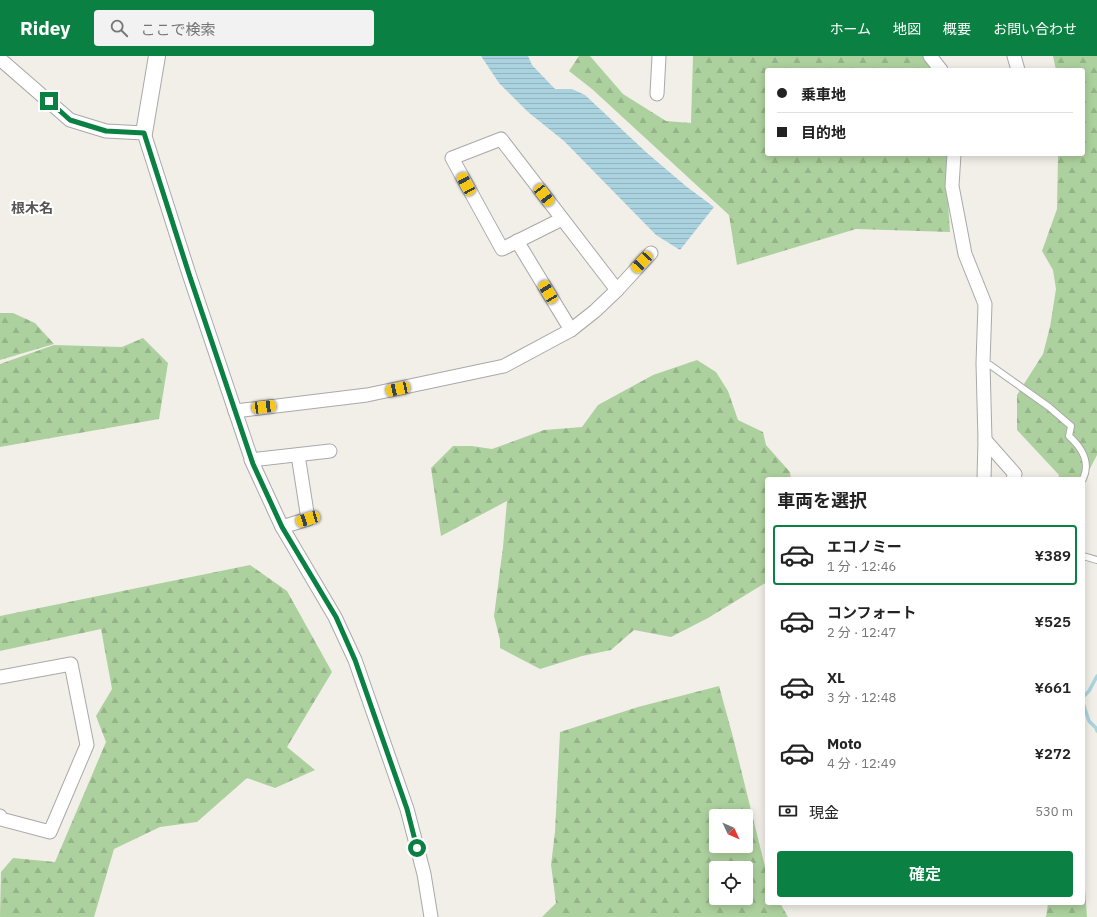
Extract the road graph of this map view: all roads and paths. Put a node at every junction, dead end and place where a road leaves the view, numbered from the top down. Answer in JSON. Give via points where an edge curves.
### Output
{"nodes":[{"id":1,"x":157,"y":56,"type":"edge"},
{"id":2,"x":659,"y":56,"type":"edge"},
{"id":3,"x":930,"y":56,"type":"edge"},
{"id":4,"x":1014,"y":56,"type":"edge"},
{"id":5,"x":0,"y":59,"type":"edge"},
{"id":6,"x":939,"y":68,"type":"edge"},
{"id":7,"x":1017,"y":68,"type":"edge"},
{"id":8,"x":657,"y":94,"type":"dead end"},
{"id":9,"x":144,"y":133,"type":"junction"},
{"id":10,"x":954,"y":156,"type":"edge"},
{"id":11,"x":562,"y":219,"type":"junction"},
{"id":12,"x":517,"y":241,"type":"junction"},
{"id":13,"x":651,"y":253,"type":"dead end"},
{"id":14,"x":617,"y":290,"type":"junction"},
{"id":15,"x":571,"y":330,"type":"junction"},
{"id":16,"x":984,"y":363,"type":"junction"},
{"id":17,"x":234,"y":411,"type":"junction"},
{"id":18,"x":985,"y":440,"type":"junction"},
{"id":19,"x":330,"y":452,"type":"dead end"},
{"id":20,"x":298,"y":455,"type":"junction"},
{"id":21,"x":252,"y":460,"type":"junction"},
{"id":22,"x":984,"y":477,"type":"edge"},
{"id":23,"x":1014,"y":477,"type":"edge"},
{"id":24,"x":1083,"y":477,"type":"edge"},
{"id":25,"x":282,"y":527,"type":"junction"},
{"id":26,"x":1085,"y":557,"type":"edge"},
{"id":27,"x":1097,"y":560,"type":"edge"},
{"id":28,"x":0,"y":676,"type":"edge"},
{"id":29,"x":0,"y":818,"type":"edge"},
{"id":30,"x":431,"y":917,"type":"edge"}],
"edges":[{"from":1,"to":9,"type":"street"},
{"from":2,"to":8,"type":"street"},
{"from":3,"to":6,"type":"street"},
{"from":4,"to":7,"type":"street"},
{"from":5,"to":9,"type":"street","via":[[70,120],[106,131]]},
{"from":9,"to":17,"type":"street"},
{"from":10,"to":16,"type":"street","via":[[952,186],[961,231],[966,254],[984,304]]},
{"from":11,"to":12,"type":"street"},
{"from":11,"to":12,"type":"street","via":[[501,139],[452,158],[502,249]]},
{"from":11,"to":14,"type":"street"},
{"from":12,"to":15,"type":"street"},
{"from":13,"to":14,"type":"street"},
{"from":14,"to":15,"type":"street"},
{"from":15,"to":17,"type":"street","via":[[504,366],[367,395]]},
{"from":16,"to":18,"type":"street"},
{"from":16,"to":24,"type":"lane","via":[[1049,407],[1071,426],[1069,436],[1085,456]]},
{"from":17,"to":21,"type":"street"},
{"from":18,"to":22,"type":"street"},
{"from":18,"to":23,"type":"street","via":[[1015,474]]},
{"from":19,"to":20,"type":"street"},
{"from":20,"to":21,"type":"street"},
{"from":20,"to":25,"type":"street","via":[[308,519]]},
{"from":21,"to":25,"type":"street"},
{"from":25,"to":30,"type":"street","via":[[336,617],[355,660],[407,809],[424,874]]},
{"from":26,"to":27,"type":"lane"},
{"from":28,"to":29,"type":"street","via":[[71,664],[87,745],[50,832]]}]}
